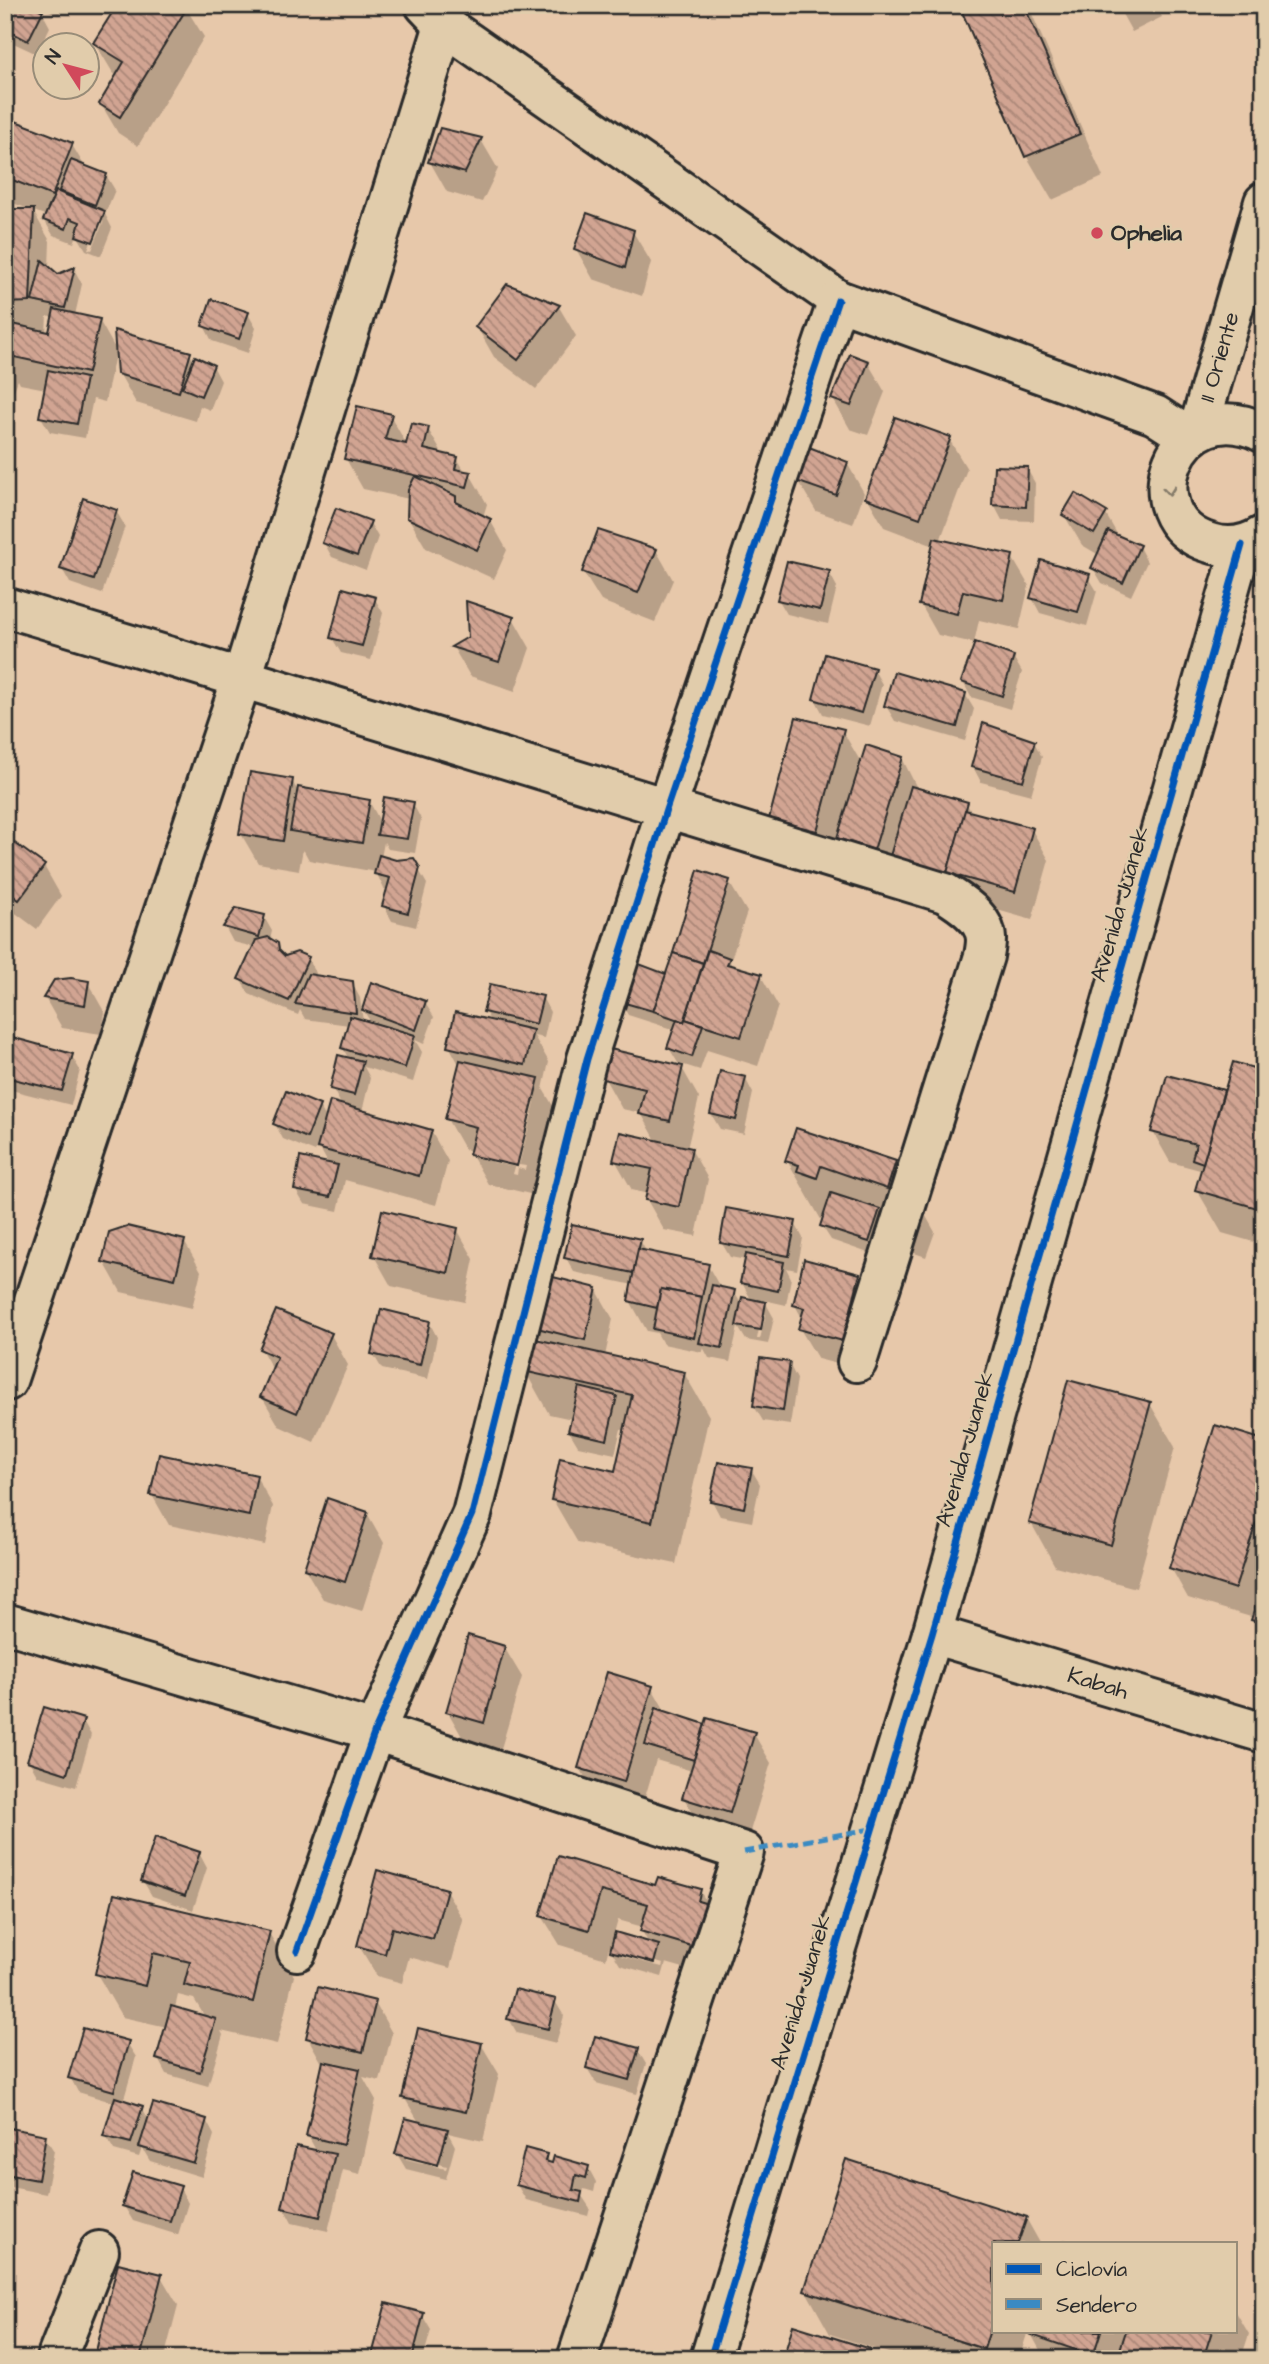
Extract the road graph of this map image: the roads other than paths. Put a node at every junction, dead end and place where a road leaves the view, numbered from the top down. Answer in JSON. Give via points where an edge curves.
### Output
{"nodes":[{"id":1,"x":435,"y":15,"type":"edge"},
{"id":2,"x":1264,"y":202,"type":"edge"},
{"id":3,"x":1257,"y":259,"type":"edge"},
{"id":4,"x":838,"y":300,"type":"junction"},
{"id":5,"x":1264,"y":433,"type":"edge"},
{"id":6,"x":1193,"y":434,"type":"junction"},
{"id":7,"x":1253,"y":540,"type":"edge"},
{"id":8,"x":5,"y":607,"type":"edge"},
{"id":9,"x":242,"y":678,"type":"junction"},
{"id":10,"x":666,"y":810,"type":"junction"},
{"id":11,"x":857,"y":1362,"type":"dead end"},
{"id":12,"x":7,"y":1381,"type":"edge"},
{"id":13,"x":5,"y":1623,"type":"edge"},
{"id":14,"x":932,"y":1634,"type":"junction"},
{"id":15,"x":375,"y":1731,"type":"junction"},
{"id":16,"x":1264,"y":1733,"type":"edge"},
{"id":17,"x":297,"y":1951,"type":"dead end"},
{"id":18,"x":99,"y":2251,"type":"dead end"},
{"id":19,"x":56,"y":2359,"type":"edge"},
{"id":20,"x":577,"y":2359,"type":"edge"},
{"id":21,"x":710,"y":2359,"type":"edge"}],
"edges":[{"from":1,"to":4,"type":"street"},
{"from":1,"to":9,"type":"street"},
{"from":2,"to":3,"type":"street","name":"11 Oriente"},
{"from":3,"to":6,"type":"street","name":"11 Oriente"},
{"from":4,"to":6,"type":"street","via":[[1155,415]]},
{"from":4,"to":10,"type":"street"},
{"from":5,"to":6,"type":"street","via":[[1247,424],[1226,422]]},
{"from":6,"to":7,"type":"street","name":"11 Oriente","one_way":true,"via":[[1175,452],[1168,472],[1167,492],[1173,511],[1184,528],[1201,540],[1221,546]]},
{"from":7,"to":14,"type":"street","name":"Avenida Juanek"},
{"from":8,"to":9,"type":"street"},
{"from":9,"to":10,"type":"street"},
{"from":9,"to":12,"type":"street"},
{"from":10,"to":11,"type":"street","via":[[945,893],[977,918],[986,936],[984,956]]},
{"from":10,"to":15,"type":"street","via":[[587,1059],[472,1514]]},
{"from":13,"to":15,"type":"street"},
{"from":14,"to":16,"type":"street","name":"Kabah"},
{"from":14,"to":21,"type":"street","name":"Avenida Juanek"},
{"from":15,"to":17,"type":"street"},
{"from":15,"to":20,"type":"street","via":[[744,1852]]},
{"from":18,"to":19,"type":"street"}]}
